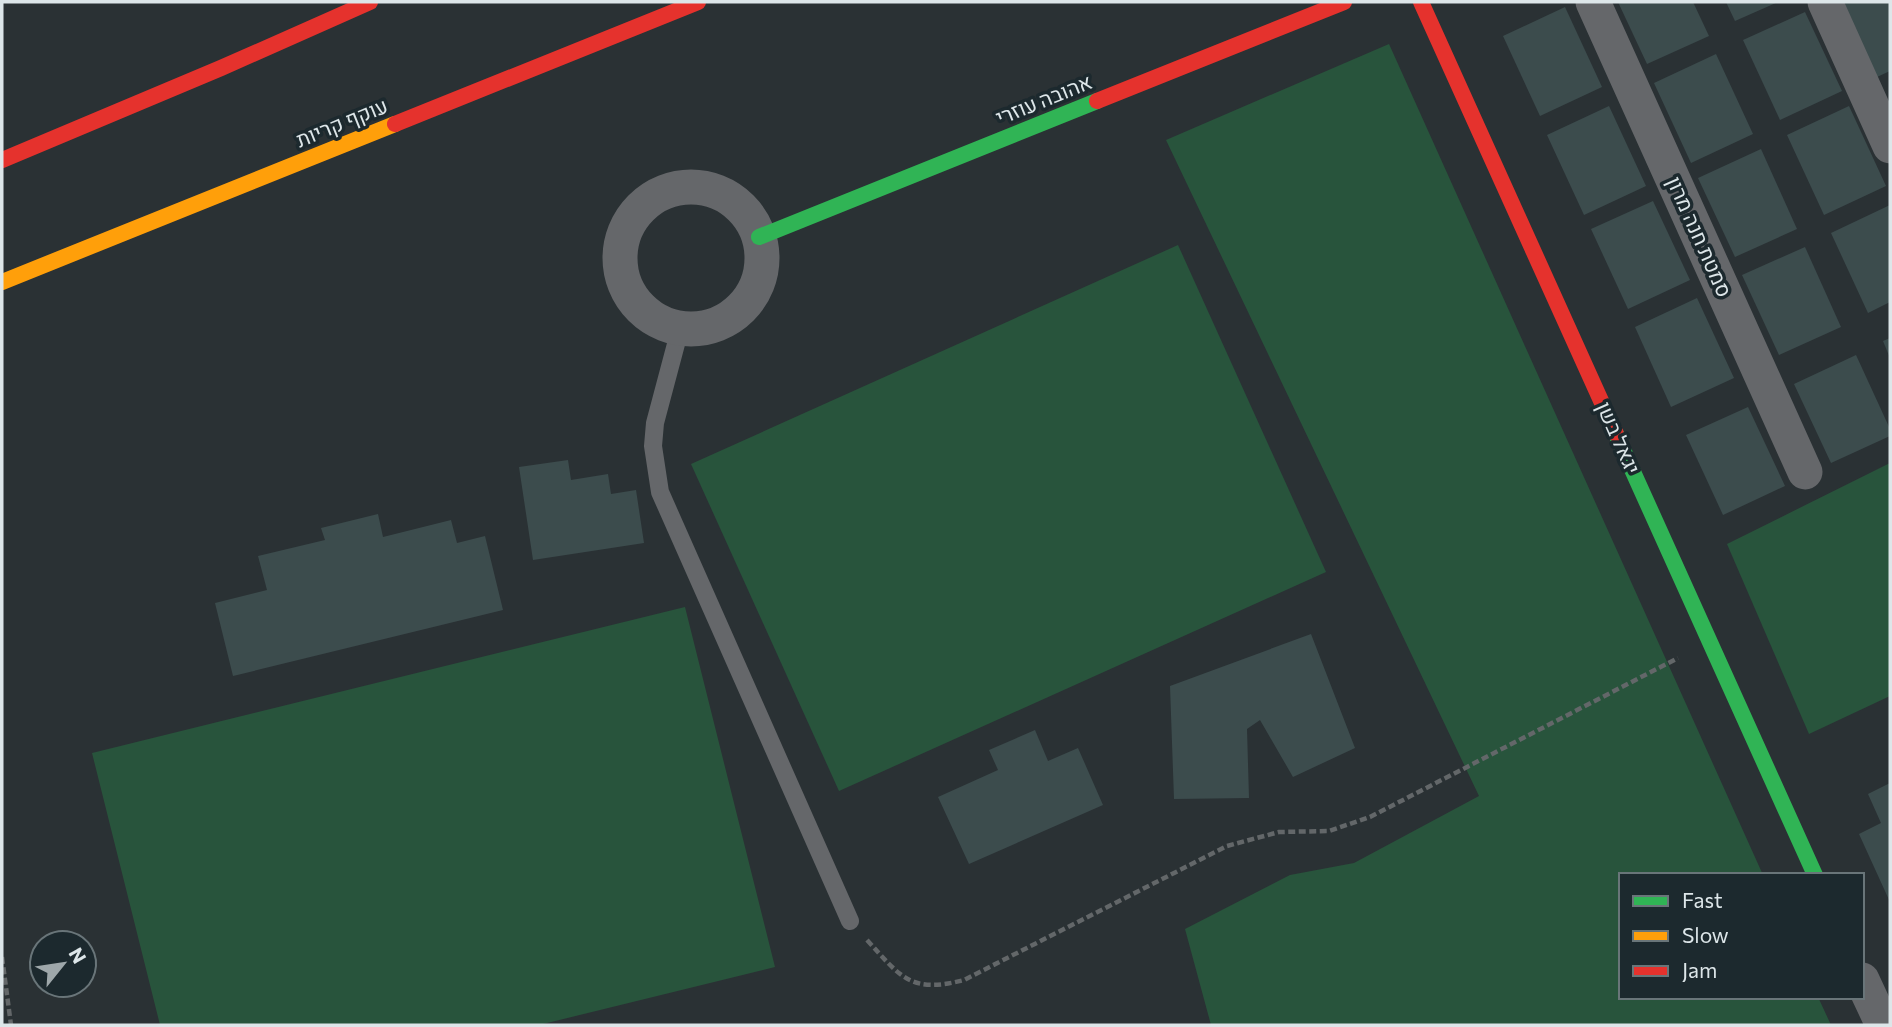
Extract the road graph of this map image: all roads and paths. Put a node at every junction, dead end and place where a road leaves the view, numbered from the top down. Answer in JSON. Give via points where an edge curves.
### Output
{"nodes":[{"id":1,"x":370,"y":2,"type":"edge"},
{"id":2,"x":698,"y":2,"type":"edge"},
{"id":3,"x":1344,"y":2,"type":"edge"},
{"id":4,"x":1421,"y":2,"type":"edge"},
{"id":5,"x":1593,"y":2,"type":"edge"},
{"id":6,"x":1825,"y":2,"type":"edge"},
{"id":7,"x":1890,"y":146,"type":"edge"},
{"id":8,"x":2,"y":160,"type":"edge"},
{"id":9,"x":759,"y":237,"type":"junction"},
{"id":10,"x":88,"y":248,"type":"junction"},
{"id":11,"x":2,"y":282,"type":"edge"},
{"id":12,"x":2,"y":294,"type":"edge"},
{"id":13,"x":680,"y":329,"type":"junction"},
{"id":14,"x":1805,"y":472,"type":"dead end"},
{"id":15,"x":1710,"y":642,"type":"junction"},
{"id":16,"x":1814,"y":873,"type":"edge"},
{"id":17,"x":850,"y":921,"type":"joint"},
{"id":18,"x":2,"y":957,"type":"edge"},
{"id":19,"x":1864,"y":984,"type":"edge"},
{"id":20,"x":10,"y":1025,"type":"edge"},
{"id":21,"x":1883,"y":1025,"type":"edge"}],
"edges":[{"from":1,"to":8,"type":"main road"},
{"from":2,"to":10,"type":"main road","name":"עוקף קריות"},
{"from":3,"to":9,"type":"main road","name":"אהובה עוזרי"},
{"from":4,"to":15,"type":"main road","name":"יגאל בשן"},
{"from":5,"to":14,"type":"street","name":"סמטת חנה מרון"},
{"from":6,"to":7,"type":"street"},
{"from":9,"to":13,"type":"street","via":[[762,261],[746,305],[727,320],[704,329]]},
{"from":9,"to":13,"type":"street","via":[[749,216],[733,200],[711,189],[688,186],[666,191],[646,202],[630,219],[621,241],[619,264],[625,287],[639,307],[658,322]]},
{"from":10,"to":11,"type":"main road","name":"עוקף קריות"},
{"from":10,"to":12,"type":"main road"},
{"from":13,"to":17,"type":"lane","via":[[655,423],[653,446],[660,492]]},
{"from":15,"to":16,"type":"main road","name":"יגאל בשן"},
{"from":15,"to":17,"type":"path","via":[[1370,817],[1329,831],[1279,832],[1227,846],[964,980],[922,985],[901,976]]},
{"from":18,"to":20,"type":"path"},
{"from":19,"to":21,"type":"street"}]}
